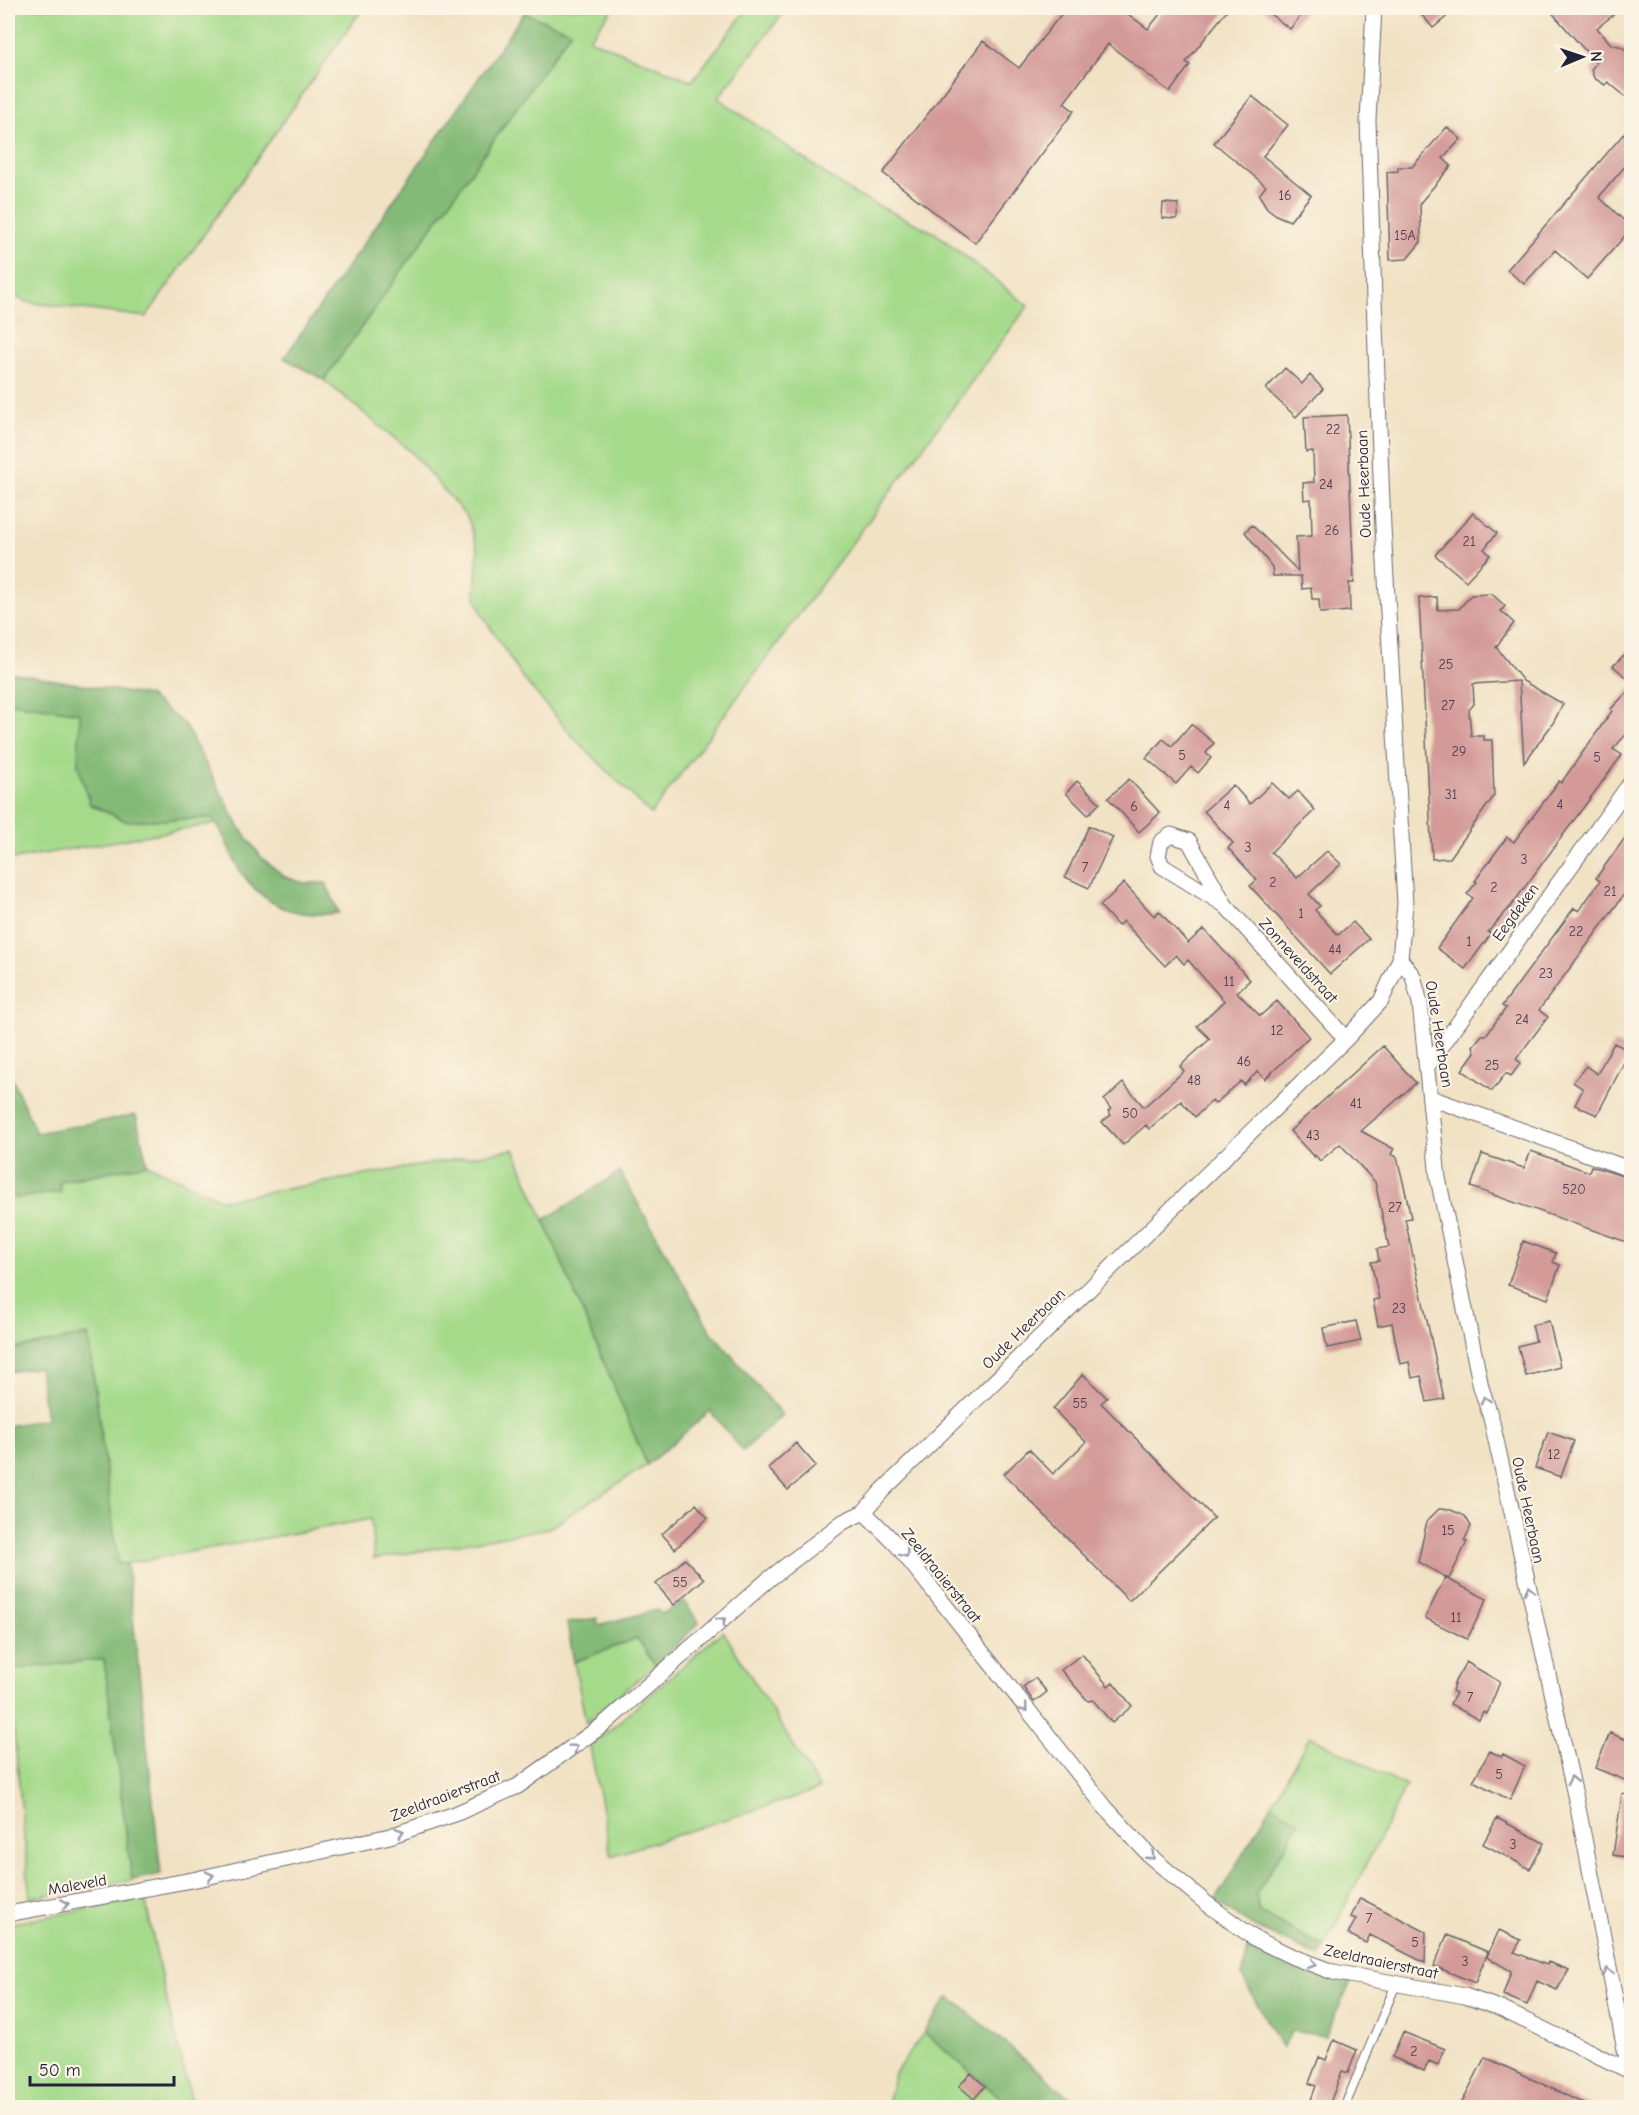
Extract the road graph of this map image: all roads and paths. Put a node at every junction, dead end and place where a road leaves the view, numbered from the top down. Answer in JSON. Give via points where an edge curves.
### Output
{"nodes":[{"id":1,"x":1374,"y":8,"type":"edge"},
{"id":2,"x":1632,"y":781,"type":"edge"},
{"id":3,"x":1225,"y":905,"type":"junction"},
{"id":4,"x":1400,"y":959,"type":"junction"},
{"id":5,"x":1346,"y":1039,"type":"junction"},
{"id":6,"x":1428,"y":1065,"type":"junction"},
{"id":7,"x":1431,"y":1098,"type":"junction"},
{"id":8,"x":1632,"y":1170,"type":"edge"},
{"id":9,"x":864,"y":1512,"type":"junction"},
{"id":10,"x":153,"y":1888,"type":"joint"},
{"id":11,"x":8,"y":1914,"type":"edge"},
{"id":12,"x":1396,"y":1984,"type":"junction"},
{"id":13,"x":1630,"y":2071,"type":"edge"},
{"id":14,"x":1344,"y":2108,"type":"edge"}],
"edges":[{"from":1,"to":4,"type":"street","name":"Oude Heerbaan","via":[[1368,132],[1383,539],[1405,904]]},
{"from":2,"to":6,"type":"street","name":"Eegdeken"},
{"from":3,"to":3,"type":"street","name":"Zonneveldstraat","via":[[1189,841],[1171,835],[1161,842],[1158,856],[1162,867]]},
{"from":3,"to":5,"type":"street","name":"Zonneveldstraat"},
{"from":4,"to":5,"type":"street","name":"Oude Heerbaan","via":[[1381,1001]]},
{"from":4,"to":6,"type":"street","name":"Oude Heerbaan","via":[[1413,976]]},
{"from":5,"to":9,"type":"street","name":"Oude Heerbaan"},
{"from":6,"to":7,"type":"street","name":"Oude Heerbaan"},
{"from":7,"to":8,"type":"street"},
{"from":13,"to":7,"type":"street","name":"Oude Heerbaan","one_way":true,"via":[[1580,1813],[1461,1296],[1438,1178]]},
{"from":10,"to":9,"type":"street","name":"Zeeldraaierstraat","one_way":true,"via":[[390,1836],[455,1814],[518,1786],[603,1725],[769,1579],[843,1522]]},
{"from":9,"to":12,"type":"street","name":"Zeeldraaierstraat","one_way":true,"via":[[897,1545],[1090,1789],[1151,1857],[1254,1938],[1333,1972]]},
{"from":11,"to":10,"type":"street","name":"Maleveld","one_way":true},
{"from":12,"to":13,"type":"street","name":"Zeeldraaierstraat","via":[[1465,1996],[1499,2008]]},
{"from":12,"to":14,"type":"lane"}]}
